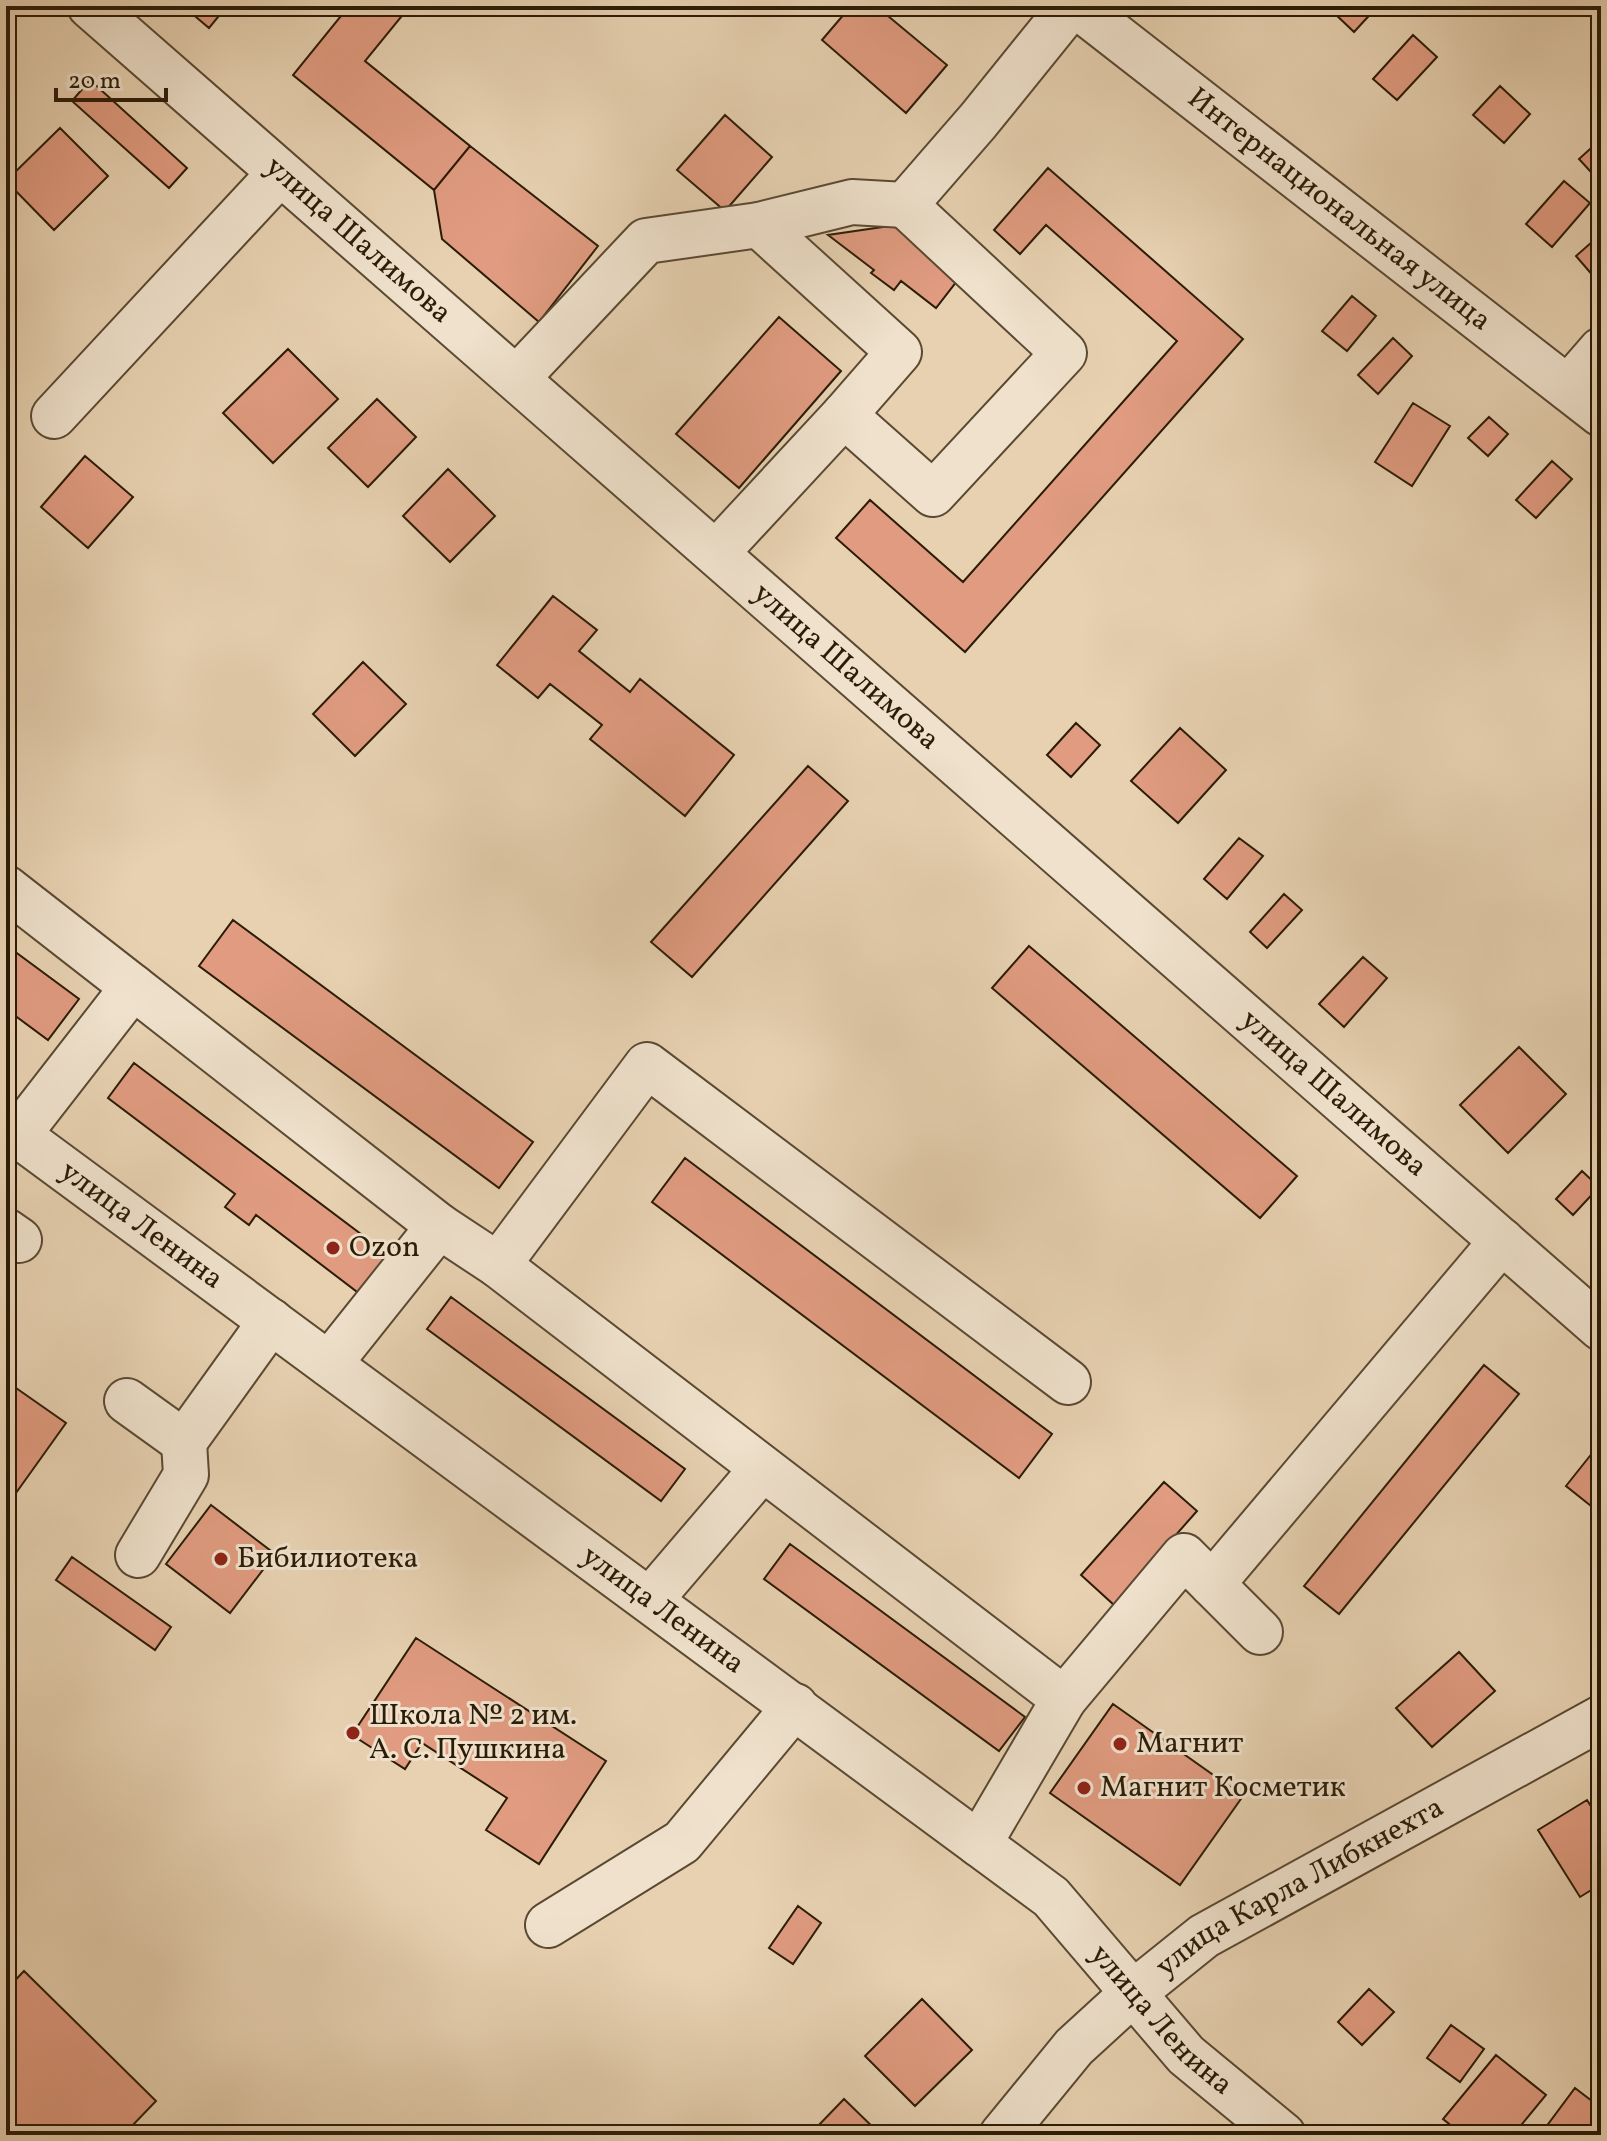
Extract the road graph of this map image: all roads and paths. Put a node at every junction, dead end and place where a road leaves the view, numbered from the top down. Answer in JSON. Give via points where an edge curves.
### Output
{"nodes":[{"id":1,"x":90,"y":6,"type":"edge"},
{"id":2,"x":1074,"y":6,"type":"edge"},
{"id":3,"x":279,"y":174,"type":"junction"},
{"id":4,"x":905,"y":205,"type":"junction"},
{"id":5,"x":759,"y":225,"type":"junction"},
{"id":6,"x":1601,"y":350,"type":"edge"},
{"id":7,"x":517,"y":378,"type":"junction"},
{"id":8,"x":1584,"y":401,"type":"edge"},
{"id":9,"x":844,"y":415,"type":"junction"},
{"id":10,"x":54,"y":416,"type":"dead end"},
{"id":11,"x":716,"y":553,"type":"junction"},
{"id":12,"x":6,"y":888,"type":"edge"},
{"id":13,"x":133,"y":987,"type":"junction"},
{"id":14,"x":12,"y":1130,"type":"edge"},
{"id":15,"x":439,"y":1226,"type":"junction"},
{"id":16,"x":1502,"y":1241,"type":"junction"},
{"id":17,"x":498,"y":1265,"type":"junction"},
{"id":18,"x":271,"y":1321,"type":"junction"},
{"id":19,"x":1601,"y":1328,"type":"edge"},
{"id":20,"x":329,"y":1364,"type":"junction"},
{"id":21,"x":1068,"y":1382,"type":"dead end"},
{"id":22,"x":127,"y":1401,"type":"dead end"},
{"id":23,"x":184,"y":1442,"type":"junction"},
{"id":24,"x":762,"y":1469,"type":"junction"},
{"id":25,"x":138,"y":1555,"type":"dead end"},
{"id":26,"x":1212,"y":1584,"type":"junction"},
{"id":27,"x":650,"y":1600,"type":"junction"},
{"id":28,"x":1260,"y":1632,"type":"dead end"},
{"id":29,"x":1064,"y":1699,"type":"junction"},
{"id":30,"x":795,"y":1706,"type":"junction"},
{"id":31,"x":1601,"y":1718,"type":"edge"},
{"id":32,"x":979,"y":1844,"type":"junction"},
{"id":33,"x":548,"y":1925,"type":"dead end"},
{"id":34,"x":1133,"y":1993,"type":"junction"},
{"id":35,"x":1002,"y":2135,"type":"edge"},
{"id":36,"x":1283,"y":2135,"type":"edge"}],
"edges":[{"from":1,"to":3,"type":"street","name":"улица Шалимова"},
{"from":2,"to":4,"type":"street"},
{"from":2,"to":8,"type":"street","name":"Интернациональная улица"},
{"from":3,"to":7,"type":"street","name":"улица Шалимова"},
{"from":3,"to":10,"type":"street"},
{"from":4,"to":5,"type":"street","via":[[852,202]]},
{"from":4,"to":9,"type":"street","via":[[1064,353],[933,494]]},
{"from":5,"to":7,"type":"street","via":[[646,241]]},
{"from":5,"to":9,"type":"street","via":[[899,352]]},
{"from":6,"to":8,"type":"street"},
{"from":7,"to":11,"type":"street","name":"улица Шалимова"},
{"from":9,"to":11,"type":"street"},
{"from":11,"to":16,"type":"street","name":"улица Шалимова"},
{"from":12,"to":13,"type":"street"},
{"from":13,"to":14,"type":"street"},
{"from":13,"to":15,"type":"street"},
{"from":14,"to":18,"type":"street","name":"улица Ленина"},
{"from":15,"to":17,"type":"street"},
{"from":15,"to":20,"type":"street"},
{"from":16,"to":19,"type":"street","name":"улица Шалимова"},
{"from":16,"to":26,"type":"street"},
{"from":17,"to":21,"type":"street","via":[[647,1065]]},
{"from":17,"to":24,"type":"street"},
{"from":18,"to":20,"type":"street","name":"улица Ленина"},
{"from":18,"to":23,"type":"street"},
{"from":20,"to":27,"type":"street","name":"улица Ленина"},
{"from":22,"to":23,"type":"street"},
{"from":23,"to":25,"type":"street","via":[[186,1475]]},
{"from":24,"to":27,"type":"street"},
{"from":24,"to":29,"type":"street"},
{"from":26,"to":28,"type":"street"},
{"from":26,"to":29,"type":"street","via":[[1184,1556]]},
{"from":27,"to":30,"type":"street","name":"улица Ленина"},
{"from":29,"to":32,"type":"street"},
{"from":30,"to":32,"type":"street","name":"улица Ленина"},
{"from":30,"to":33,"type":"street","via":[[682,1842]]},
{"from":31,"to":34,"type":"street","name":"улица Карла Либкнехта","via":[[1204,1936]]},
{"from":32,"to":34,"type":"street","name":"улица Ленина","via":[[1051,1897]]},
{"from":34,"to":35,"type":"street","name":"улица Карла Либкнехта","via":[[1074,2047]]},
{"from":34,"to":36,"type":"street","name":"улица Ленина","via":[[1186,2055]]}]}
